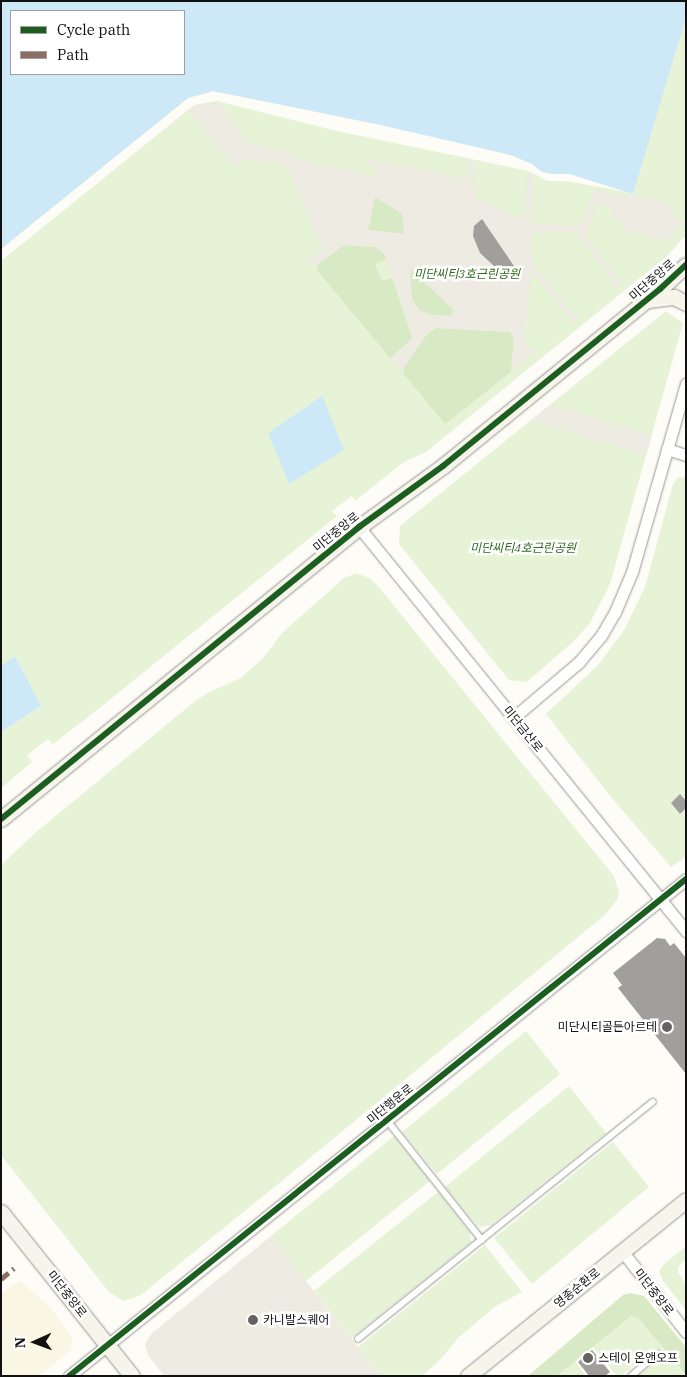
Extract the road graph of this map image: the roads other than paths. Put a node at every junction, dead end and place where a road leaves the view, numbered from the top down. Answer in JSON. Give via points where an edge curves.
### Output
{"nodes":[{"id":1,"x":686,"y":265,"type":"edge"},
{"id":2,"x":646,"y":300,"type":"junction"},
{"id":3,"x":686,"y":303,"type":"edge"},
{"id":4,"x":686,"y":384,"type":"edge"},
{"id":5,"x":667,"y":449,"type":"junction"},
{"id":6,"x":686,"y":455,"type":"edge"},
{"id":7,"x":359,"y":527,"type":"junction"},
{"id":8,"x":513,"y":718,"type":"junction"},
{"id":9,"x":1,"y":819,"type":"edge"},
{"id":10,"x":686,"y":880,"type":"edge"},
{"id":11,"x":660,"y":900,"type":"junction"},
{"id":12,"x":686,"y":931,"type":"edge"},
{"id":13,"x":653,"y":1102,"type":"dead end"},
{"id":14,"x":387,"y":1120,"type":"junction"},
{"id":15,"x":686,"y":1200,"type":"edge"},
{"id":16,"x":1,"y":1212,"type":"edge"},
{"id":17,"x":482,"y":1240,"type":"junction"},
{"id":18,"x":622,"y":1251,"type":"junction"},
{"id":19,"x":686,"y":1332,"type":"edge"},
{"id":20,"x":358,"y":1339,"type":"dead end"},
{"id":21,"x":108,"y":1346,"type":"junction"},
{"id":22,"x":656,"y":1354,"type":"dead end"},
{"id":23,"x":69,"y":1376,"type":"edge"},
{"id":24,"x":132,"y":1376,"type":"edge"},
{"id":25,"x":468,"y":1376,"type":"edge"},
{"id":26,"x":631,"y":1376,"type":"edge"}],
"edges":[{"from":1,"to":2,"type":"street","name":"미단중앙로"},
{"from":2,"to":3,"type":"street","via":[[674,297]]},
{"from":2,"to":7,"type":"street","name":"미단중앙로","via":[[443,466]]},
{"from":4,"to":5,"type":"street"},
{"from":5,"to":6,"type":"street"},
{"from":5,"to":8,"type":"street","via":[[632,572],[615,612],[601,636],[579,662]]},
{"from":7,"to":8,"type":"street","name":"미단금산로"},
{"from":7,"to":9,"type":"street","name":"미단중앙로"},
{"from":8,"to":11,"type":"street","name":"미단금산로"},
{"from":10,"to":11,"type":"street","name":"미단행운로"},
{"from":11,"to":12,"type":"street","name":"미단금산로"},
{"from":11,"to":14,"type":"street","name":"미단행운로"},
{"from":13,"to":17,"type":"lane"},
{"from":14,"to":17,"type":"lane"},
{"from":14,"to":21,"type":"street","name":"미단행운로"},
{"from":15,"to":18,"type":"street","name":"영종순환로"},
{"from":16,"to":21,"type":"street","name":"미단중앙로"},
{"from":17,"to":20,"type":"lane"},
{"from":18,"to":19,"type":"street","name":"미단중앙로"},
{"from":18,"to":25,"type":"street","name":"영종순환로"},
{"from":21,"to":23,"type":"street","name":"미단행운로"},
{"from":21,"to":24,"type":"street","name":"미단중앙로"},
{"from":22,"to":26,"type":"lane"}]}
